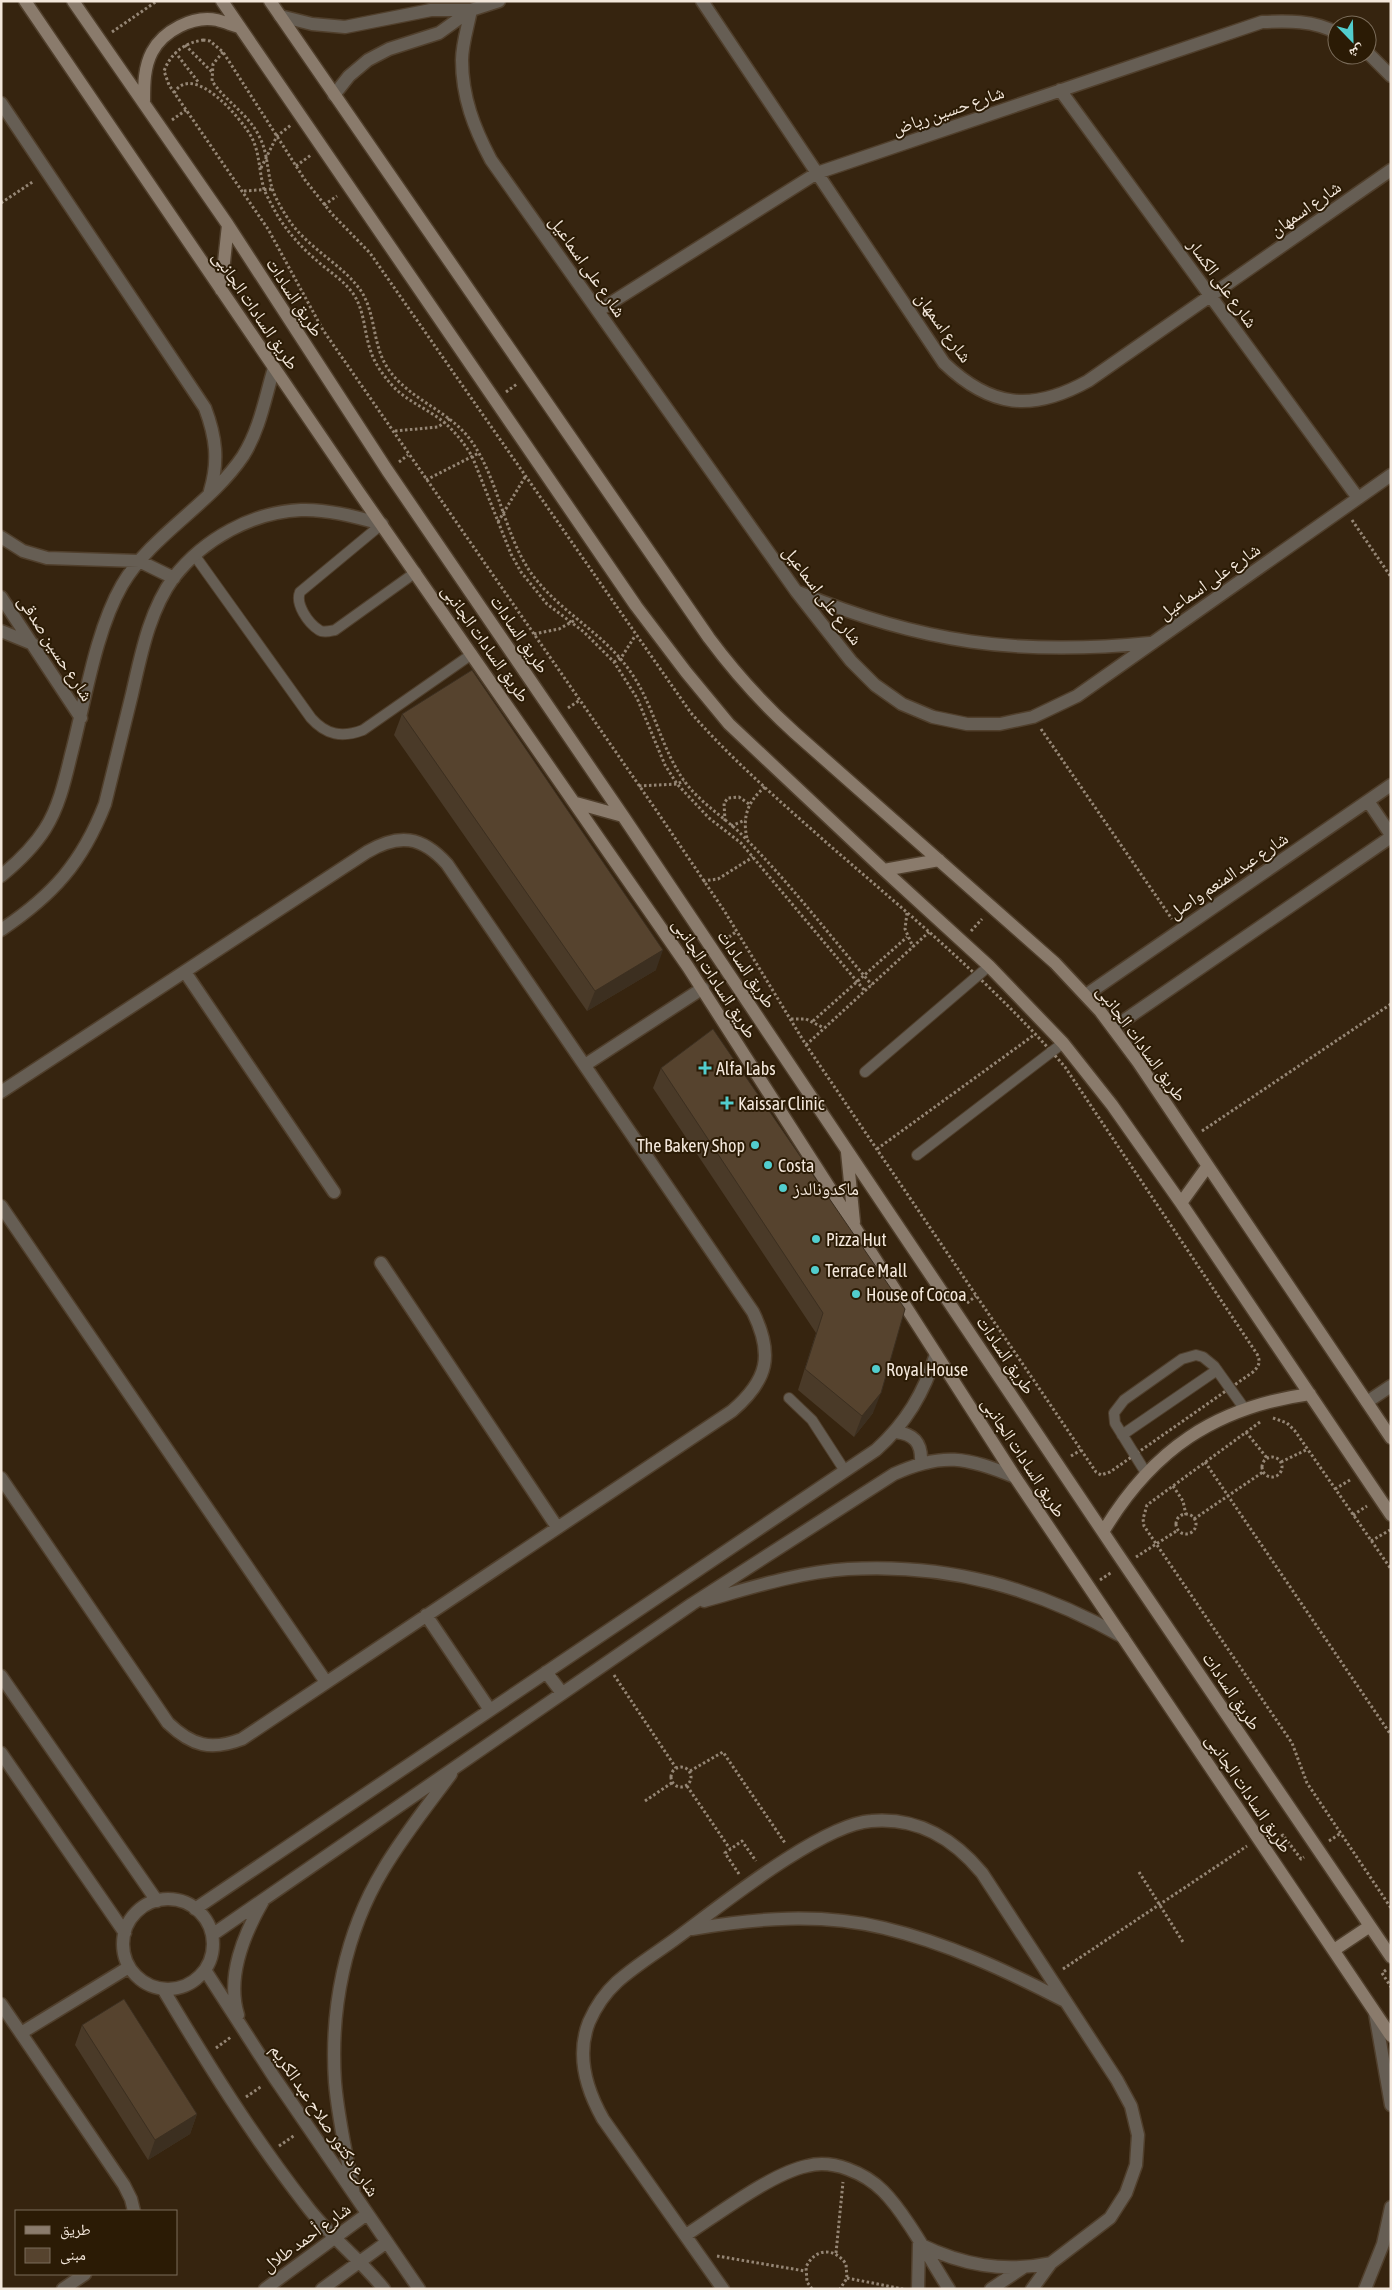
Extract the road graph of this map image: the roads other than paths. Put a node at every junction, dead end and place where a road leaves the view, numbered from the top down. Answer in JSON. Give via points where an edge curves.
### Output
{"nodes":[{"id":1,"x":25,"y":1,"type":"edge"},
{"id":2,"x":73,"y":1,"type":"edge"},
{"id":3,"x":222,"y":1,"type":"edge"},
{"id":4,"x":270,"y":1,"type":"edge"},
{"id":5,"x":499,"y":1,"type":"edge"},
{"id":6,"x":702,"y":1,"type":"edge"},
{"id":7,"x":471,"y":10,"type":"junction"},
{"id":8,"x":280,"y":16,"type":"junction"},
{"id":9,"x":240,"y":27,"type":"junction"},
{"id":10,"x":1327,"y":29,"type":"edge"},
{"id":11,"x":1377,"y":62,"type":"edge"},
{"id":12,"x":1391,"y":76,"type":"edge"},
{"id":13,"x":1060,"y":90,"type":"junction"},
{"id":14,"x":334,"y":94,"type":"junction"},
{"id":15,"x":144,"y":101,"type":"junction"},
{"id":16,"x":1,"y":103,"type":"edge"},
{"id":17,"x":1391,"y":170,"type":"edge"},
{"id":18,"x":817,"y":173,"type":"junction"},
{"id":19,"x":228,"y":226,"type":"junction"},
{"id":20,"x":221,"y":290,"type":"junction"},
{"id":21,"x":1210,"y":296,"type":"junction"},
{"id":22,"x":598,"y":311,"type":"junction"},
{"id":23,"x":274,"y":368,"type":"junction"},
{"id":24,"x":1391,"y":475,"type":"edge"},
{"id":25,"x":210,"y":494,"type":"junction"},
{"id":26,"x":1358,"y":498,"type":"junction"},
{"id":27,"x":382,"y":524,"type":"junction"},
{"id":28,"x":1,"y":536,"type":"edge"},
{"id":29,"x":195,"y":556,"type":"junction"},
{"id":30,"x":139,"y":562,"type":"junction"},
{"id":31,"x":416,"y":572,"type":"junction"},
{"id":32,"x":174,"y":578,"type":"junction"},
{"id":33,"x":796,"y":591,"type":"junction"},
{"id":34,"x":1,"y":597,"type":"edge"},
{"id":35,"x":1,"y":631,"type":"edge"},
{"id":36,"x":1152,"y":642,"type":"junction"},
{"id":37,"x":34,"y":644,"type":"junction"},
{"id":38,"x":472,"y":654,"type":"junction"},
{"id":39,"x":81,"y":718,"type":"junction"},
{"id":40,"x":1391,"y":785,"type":"edge"},
{"id":41,"x":1368,"y":801,"type":"junction"},
{"id":42,"x":576,"y":803,"type":"junction"},
{"id":43,"x":624,"y":816,"type":"junction"},
{"id":44,"x":1391,"y":836,"type":"edge"},
{"id":45,"x":939,"y":860,"type":"junction"},
{"id":46,"x":884,"y":870,"type":"junction"},
{"id":47,"x":1,"y":876,"type":"edge"},
{"id":48,"x":1,"y":930,"type":"edge"},
{"id":49,"x":989,"y":966,"type":"junction"},
{"id":50,"x":185,"y":972,"type":"junction"},
{"id":51,"x":703,"y":988,"type":"junction"},
{"id":52,"x":1086,"y":994,"type":"junction"},
{"id":53,"x":1113,"y":1028,"type":"junction"},
{"id":54,"x":1063,"y":1043,"type":"junction"},
{"id":55,"x":585,"y":1066,"type":"junction"},
{"id":56,"x":865,"y":1072,"type":"dead end"},
{"id":57,"x":1,"y":1092,"type":"edge"},
{"id":58,"x":847,"y":1150,"type":"junction"},
{"id":59,"x":917,"y":1155,"type":"dead end"},
{"id":60,"x":1207,"y":1167,"type":"junction"},
{"id":61,"x":334,"y":1192,"type":"dead end"},
{"id":62,"x":1181,"y":1203,"type":"junction"},
{"id":63,"x":1,"y":1206,"type":"edge"},
{"id":64,"x":854,"y":1225,"type":"junction"},
{"id":65,"x":381,"y":1263,"type":"dead end"},
{"id":66,"x":936,"y":1354,"type":"junction"},
{"id":67,"x":1217,"y":1370,"type":"junction"},
{"id":68,"x":1391,"y":1386,"type":"edge"},
{"id":69,"x":1310,"y":1394,"type":"junction"},
{"id":70,"x":789,"y":1398,"type":"dead end"},
{"id":71,"x":1367,"y":1402,"type":"junction"},
{"id":72,"x":1244,"y":1408,"type":"junction"},
{"id":73,"x":896,"y":1432,"type":"junction"},
{"id":74,"x":1122,"y":1435,"type":"junction"},
{"id":75,"x":1391,"y":1438,"type":"edge"},
{"id":76,"x":920,"y":1462,"type":"junction"},
{"id":77,"x":845,"y":1471,"type":"junction"},
{"id":78,"x":1146,"y":1473,"type":"junction"},
{"id":79,"x":1015,"y":1477,"type":"junction"},
{"id":80,"x":1,"y":1478,"type":"edge"},
{"id":81,"x":1391,"y":1515,"type":"edge"},
{"id":82,"x":556,"y":1528,"type":"junction"},
{"id":83,"x":1103,"y":1532,"type":"junction"},
{"id":84,"x":692,"y":1604,"type":"junction"},
{"id":85,"x":426,"y":1615,"type":"junction"},
{"id":86,"x":1123,"y":1637,"type":"junction"},
{"id":87,"x":546,"y":1672,"type":"junction"},
{"id":88,"x":1,"y":1676,"type":"edge"},
{"id":89,"x":326,"y":1682,"type":"junction"},
{"id":90,"x":562,"y":1693,"type":"junction"},
{"id":91,"x":490,"y":1710,"type":"junction"},
{"id":92,"x":1,"y":1753,"type":"edge"},
{"id":93,"x":457,"y":1765,"type":"junction"},
{"id":94,"x":266,"y":1896,"type":"junction"},
{"id":95,"x":157,"y":1901,"type":"junction"},
{"id":96,"x":195,"y":1908,"type":"junction"},
{"id":97,"x":1370,"y":1926,"type":"junction"},
{"id":98,"x":689,"y":1929,"type":"junction"},
{"id":99,"x":125,"y":1933,"type":"junction"},
{"id":100,"x":212,"y":1935,"type":"junction"},
{"id":101,"x":1334,"y":1950,"type":"junction"},
{"id":102,"x":1391,"y":1957,"type":"edge"},
{"id":103,"x":129,"y":1967,"type":"junction"},
{"id":104,"x":205,"y":1970,"type":"junction"},
{"id":105,"x":163,"y":1989,"type":"junction"},
{"id":106,"x":1066,"y":2001,"type":"junction"},
{"id":107,"x":1,"y":2004,"type":"edge"},
{"id":108,"x":1375,"y":2013,"type":"junction"},
{"id":109,"x":243,"y":2029,"type":"junction"},
{"id":110,"x":21,"y":2033,"type":"junction"},
{"id":111,"x":1391,"y":2036,"type":"edge"},
{"id":112,"x":1391,"y":2106,"type":"edge"},
{"id":113,"x":354,"y":2194,"type":"junction"},
{"id":114,"x":1391,"y":2207,"type":"edge"},
{"id":115,"x":134,"y":2210,"type":"edge"},
{"id":116,"x":367,"y":2214,"type":"junction"},
{"id":117,"x":686,"y":2236,"type":"junction"},
{"id":118,"x":335,"y":2237,"type":"junction"},
{"id":119,"x":387,"y":2242,"type":"junction"},
{"id":120,"x":919,"y":2244,"type":"junction"},
{"id":121,"x":361,"y":2261,"type":"junction"},
{"id":122,"x":1051,"y":2262,"type":"junction"},
{"id":123,"x":1024,"y":2267,"type":"junction"},
{"id":124,"x":84,"y":2275,"type":"edge"},
{"id":125,"x":63,"y":2289,"type":"edge"},
{"id":126,"x":264,"y":2289,"type":"edge"},
{"id":127,"x":322,"y":2289,"type":"edge"},
{"id":128,"x":384,"y":2289,"type":"edge"},
{"id":129,"x":419,"y":2289,"type":"edge"},
{"id":130,"x":723,"y":2289,"type":"edge"},
{"id":131,"x":918,"y":2289,"type":"edge"},
{"id":132,"x":949,"y":2289,"type":"edge"},
{"id":133,"x":991,"y":2289,"type":"edge"},
{"id":134,"x":1032,"y":2289,"type":"edge"},
{"id":135,"x":1365,"y":2289,"type":"edge"}],
"edges":[{"from":1,"to":20,"type":"main road","name":"طريق السادات الجانبى"},
{"from":2,"to":15,"type":"main road","name":"طريق السادات"},
{"from":3,"to":9,"type":"main road"},
{"from":4,"to":8,"type":"main road","name":"طريق السادات الجانبى"},
{"from":5,"to":7,"type":"street"},
{"from":6,"to":18,"type":"street","name":"شارع اسمهان"},
{"from":7,"to":8,"type":"street","via":[[431,10],[345,27],[312,24]]},
{"from":7,"to":14,"type":"street","via":[[439,33],[389,49],[368,60]]},
{"from":7,"to":22,"type":"street","name":"شارع على اسماعيل","via":[[462,58],[464,94],[474,129],[491,160]]},
{"from":8,"to":14,"type":"main road","name":"طريق السادات الجانبى"},
{"from":9,"to":15,"type":"main road","via":[[216,19],[190,22],[168,33],[152,52],[144,76]]},
{"from":9,"to":46,"type":"main road","via":[[636,606],[686,672],[729,724]]},
{"from":10,"to":13,"type":"street","name":"شارع حسين رياض","via":[[1296,21],[1262,22]]},
{"from":11,"to":12,"type":"street"},
{"from":13,"to":18,"type":"street","name":"شارع حسين رياض"},
{"from":13,"to":21,"type":"street","name":"شارع على الكسار"},
{"from":14,"to":45,"type":"main road","name":"طريق السادات الجانبى","via":[[735,672],[795,734]]},
{"from":15,"to":19,"type":"main road","name":"طريق السادات"},
{"from":16,"to":25,"type":"street","via":[[205,408],[213,428],[216,450],[216,472]]},
{"from":17,"to":21,"type":"street","name":"شارع اسمهان"},
{"from":18,"to":21,"type":"street","name":"شارع اسمهان","via":[[944,363],[963,381],[986,394],[1012,401],[1039,400],[1065,394]]},
{"from":18,"to":22,"type":"street","name":"شارع حسين رياض"},
{"from":19,"to":20,"type":"main road"},
{"from":19,"to":43,"type":"main road","name":"طريق السادات","via":[[387,470]]},
{"from":20,"to":23,"type":"main road","name":"طريق السادات الجانبى"},
{"from":21,"to":26,"type":"street","name":"شارع على الكسار"},
{"from":22,"to":33,"type":"street","name":"شارع على اسماعيل"},
{"from":23,"to":25,"type":"street","via":[[254,436],[237,463]]},
{"from":23,"to":27,"type":"main road","name":"طريق السادات الجانبى"},
{"from":24,"to":26,"type":"street","name":"شارع على اسماعيل"},
{"from":25,"to":30,"type":"street"},
{"from":26,"to":36,"type":"street","name":"شارع على اسماعيل"},
{"from":27,"to":29,"type":"street","via":[[325,511],[276,513],[232,528]]},
{"from":27,"to":31,"type":"main road","name":"طريق السادات الجانبى"},
{"from":27,"to":31,"type":"lane","via":[[300,592],[301,609],[318,630],[335,630]]},
{"from":28,"to":30,"type":"street","via":[[23,551],[47,558]]},
{"from":29,"to":32,"type":"street"},
{"from":29,"to":38,"type":"lane","via":[[311,718],[329,732],[346,734],[363,730]]},
{"from":30,"to":32,"type":"street"},
{"from":30,"to":39,"type":"street","via":[[123,584],[108,616]]},
{"from":31,"to":38,"type":"main road","name":"طريق السادات الجانبى"},
{"from":32,"to":48,"type":"street","via":[[150,626],[105,804],[94,831],[63,879],[43,899]]},
{"from":33,"to":36,"type":"street","via":[[844,611],[894,626],[996,646],[1100,648]]},
{"from":33,"to":36,"type":"street","name":"شارع على اسماعيل","via":[[851,661],[875,685],[902,704],[934,717],[966,724],[1000,724],[1033,717],[1077,696]]},
{"from":34,"to":37,"type":"street","name":"شارع حسين صدقى"},
{"from":35,"to":37,"type":"street"},
{"from":37,"to":39,"type":"street","name":"شارع حسين صدقى"},
{"from":38,"to":42,"type":"main road","name":"طريق السادات الجانبى"},
{"from":39,"to":47,"type":"street","via":[[56,807],[33,847]]},
{"from":40,"to":41,"type":"street","name":"شارع عبد المنعم واصل"},
{"from":41,"to":44,"type":"street"},
{"from":41,"to":52,"type":"street","name":"شارع عبد المنعم واصل"},
{"from":42,"to":43,"type":"main road"},
{"from":42,"to":51,"type":"main road","name":"طريق السادات الجانبى"},
{"from":43,"to":58,"type":"main road","name":"طريق السادات"},
{"from":44,"to":53,"type":"street"},
{"from":45,"to":46,"type":"main road"},
{"from":45,"to":52,"type":"main road","name":"طريق السادات الجانبى"},
{"from":46,"to":49,"type":"main road"},
{"from":49,"to":54,"type":"main road"},
{"from":49,"to":56,"type":"lane"},
{"from":50,"to":55,"type":"street","via":[[383,843],[419,842],[435,851],[447,864]]},
{"from":50,"to":57,"type":"street"},
{"from":50,"to":61,"type":"street"},
{"from":51,"to":55,"type":"street"},
{"from":51,"to":64,"type":"main road","name":"طريق السادات الجانبى"},
{"from":52,"to":53,"type":"main road","name":"طريق السادات الجانبى"},
{"from":53,"to":60,"type":"main road","name":"طريق السادات الجانبى"},
{"from":54,"to":59,"type":"lane"},
{"from":54,"to":62,"type":"main road","via":[[1112,1105]]},
{"from":55,"to":82,"type":"street","via":[[753,1312],[763,1332],[766,1355],[761,1377],[749,1396],[732,1411]]},
{"from":58,"to":64,"type":"main road"},
{"from":58,"to":83,"type":"main road","name":"طريق السادات"},
{"from":60,"to":62,"type":"main road"},
{"from":60,"to":71,"type":"main road","name":"طريق السادات الجانبى"},
{"from":62,"to":69,"type":"main road"},
{"from":63,"to":89,"type":"street"},
{"from":64,"to":66,"type":"main road","name":"طريق السادات الجانبى"},
{"from":65,"to":82,"type":"street"},
{"from":66,"to":73,"type":"street","via":[[928,1382]]},
{"from":66,"to":79,"type":"main road","name":"طريق السادات الجانبى"},
{"from":67,"to":72,"type":"lane"},
{"from":67,"to":74,"type":"lane"},
{"from":67,"to":74,"type":"lane","via":[[1203,1357],[1196,1355],[1182,1359],[1116,1408],[1115,1424]]},
{"from":68,"to":71,"type":"street"},
{"from":69,"to":72,"type":"main road","via":[[1274,1399]]},
{"from":69,"to":81,"type":"main road"},
{"from":70,"to":77,"type":"lane","via":[[812,1420]]},
{"from":71,"to":75,"type":"main road","name":"طريق السادات الجانبى"},
{"from":72,"to":78,"type":"main road","via":[[1192,1435]]},
{"from":73,"to":76,"type":"street","via":[[907,1433],[917,1440],[922,1450]]},
{"from":73,"to":77,"type":"street"},
{"from":74,"to":78,"type":"lane"},
{"from":76,"to":79,"type":"street","via":[[953,1459],[985,1464]]},
{"from":76,"to":84,"type":"street","via":[[894,1474]]},
{"from":77,"to":87,"type":"street"},
{"from":78,"to":83,"type":"main road"},
{"from":79,"to":86,"type":"main road","name":"طريق السادات الجانبى"},
{"from":80,"to":89,"type":"street","via":[[168,1723],[180,1734],[202,1744],[227,1745],[242,1739]]},
{"from":82,"to":85,"type":"street"},
{"from":83,"to":97,"type":"main road","name":"طريق السادات"},
{"from":84,"to":86,"type":"street","via":[[798,1577],[846,1569],[892,1568],[941,1572],[1036,1595],[1081,1613]]},
{"from":84,"to":90,"type":"street"},
{"from":85,"to":89,"type":"street"},
{"from":85,"to":91,"type":"street"},
{"from":86,"to":101,"type":"main road","name":"طريق السادات الجانبى"},
{"from":87,"to":90,"type":"street"},
{"from":87,"to":91,"type":"street"},
{"from":88,"to":95,"type":"street"},
{"from":90,"to":93,"type":"street"},
{"from":91,"to":96,"type":"street"},
{"from":92,"to":99,"type":"street"},
{"from":93,"to":94,"type":"street"},
{"from":93,"to":113,"type":"street","via":[[383,1870],[348,1951],[338,1994],[334,2038],[335,2083]]},
{"from":94,"to":100,"type":"street"},
{"from":94,"to":109,"type":"street","via":[[241,1946],[236,1974],[234,2001]]},
{"from":95,"to":96,"type":"street","via":[[181,1901]]},
{"from":95,"to":99,"type":"street","via":[[134,1916]]},
{"from":96,"to":100,"type":"street","via":[[206,1920]]},
{"from":97,"to":101,"type":"main road"},
{"from":97,"to":102,"type":"main road","name":"طريق السادات"},
{"from":98,"to":106,"type":"street","via":[[736,1921],[785,1918],[834,1920],[883,1928],[933,1942],[1023,1979]]},
{"from":98,"to":106,"type":"street","via":[[765,1874],[841,1828],[870,1821],[899,1821],[924,1827],[946,1838],[966,1854],[982,1873]]},
{"from":98,"to":117,"type":"street","via":[[618,1981],[600,2000],[589,2023],[584,2048],[584,2073],[591,2097],[603,2119]]},
{"from":99,"to":103,"type":"street","via":[[124,1950]]},
{"from":100,"to":104,"type":"street","via":[[212,1954]]},
{"from":101,"to":108,"type":"main road","name":"طريق السادات الجانبى"},
{"from":103,"to":105,"type":"street","via":[[143,1982]]},
{"from":103,"to":110,"type":"street"},
{"from":104,"to":105,"type":"street","via":[[186,1985]]},
{"from":104,"to":109,"type":"street","name":"شارع دكتور صلاح عبد الكريم"},
{"from":105,"to":118,"type":"street","via":[[204,2057],[306,2207]]},
{"from":106,"to":122,"type":"street","via":[[1131,2106],[1138,2135],[1136,2165],[1126,2193],[1110,2218]]},
{"from":107,"to":110,"type":"street"},
{"from":108,"to":111,"type":"main road","name":"طريق السادات الجانبى"},
{"from":108,"to":112,"type":"street"},
{"from":109,"to":113,"type":"street","name":"شارع دكتور صلاح عبد الكريم"},
{"from":110,"to":115,"type":"street","via":[[124,2185]]},
{"from":113,"to":116,"type":"street","name":"شارع دكتور صلاح عبد الكريم"},
{"from":114,"to":135,"type":"street","via":[[1383,2244]]},
{"from":116,"to":118,"type":"street","name":"شارع أحمد طلال"},
{"from":116,"to":119,"type":"street","name":"شارع دكتور صلاح عبد الكريم"},
{"from":117,"to":120,"type":"street","via":[[780,2176],[808,2165],[835,2165],[861,2174],[883,2191]]},
{"from":117,"to":130,"type":"street"},
{"from":118,"to":121,"type":"street"},
{"from":118,"to":126,"type":"street","name":"شارع أحمد طلال"},
{"from":119,"to":121,"type":"street"},
{"from":119,"to":129,"type":"street","name":"شارع دكتور صلاح عبد الكريم"},
{"from":120,"to":123,"type":"street","via":[[970,2264]]},
{"from":120,"to":131,"type":"street"},
{"from":120,"to":132,"type":"street"},
{"from":121,"to":127,"type":"street"},
{"from":121,"to":128,"type":"street"},
{"from":122,"to":123,"type":"street"},
{"from":122,"to":134,"type":"street"},
{"from":123,"to":133,"type":"street"},
{"from":124,"to":125,"type":"street"}]}
